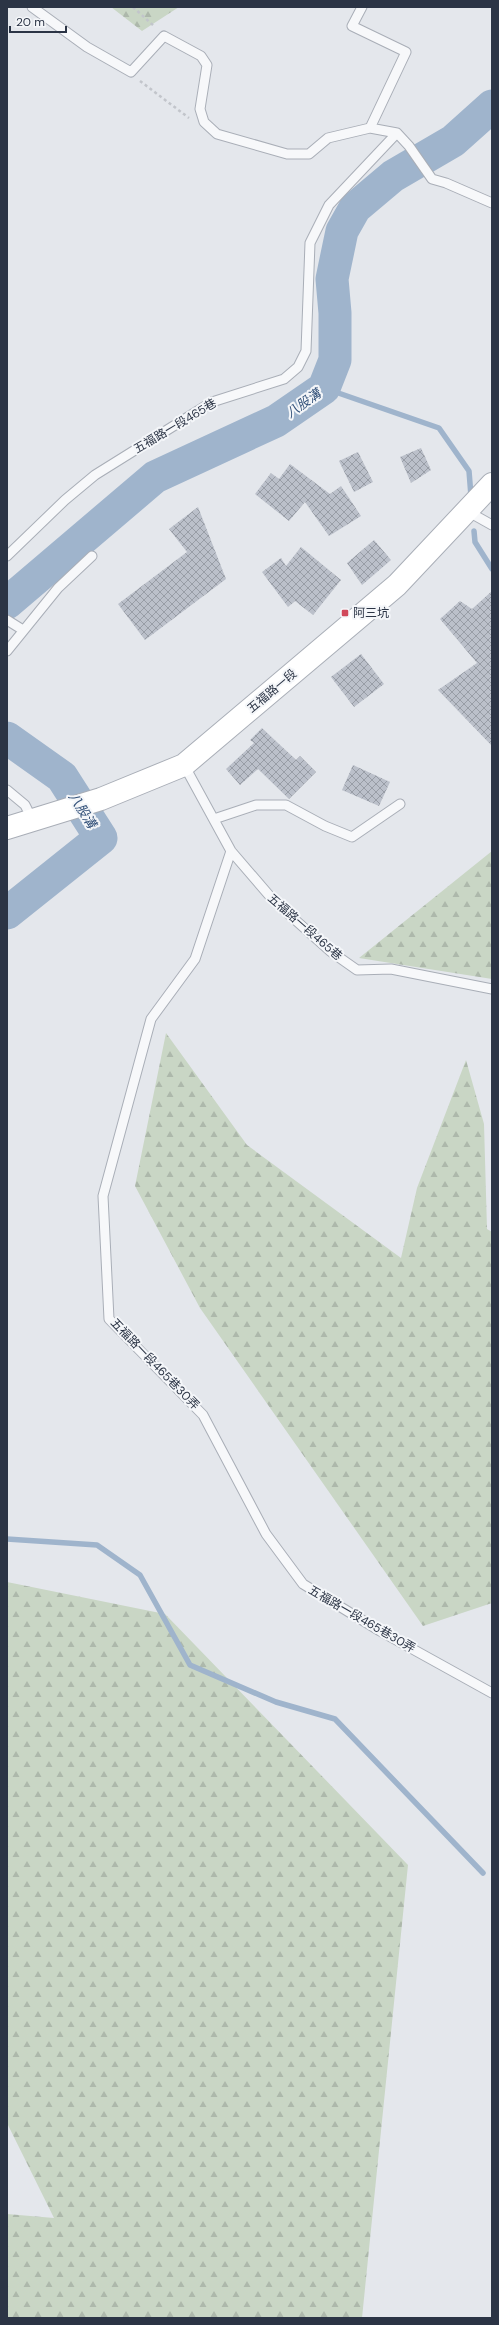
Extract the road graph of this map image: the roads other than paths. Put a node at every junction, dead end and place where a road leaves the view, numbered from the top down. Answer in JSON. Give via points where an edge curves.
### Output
{"nodes":[{"id":1,"x":32,"y":7,"type":"edge"},
{"id":2,"x":362,"y":7,"type":"edge"},
{"id":3,"x":370,"y":128,"type":"junction"},
{"id":4,"x":397,"y":133,"type":"junction"},
{"id":5,"x":492,"y":203,"type":"edge"},
{"id":6,"x":492,"y":484,"type":"edge"},
{"id":7,"x":467,"y":511,"type":"junction"},
{"id":8,"x":492,"y":525,"type":"edge"},
{"id":9,"x":7,"y":556,"type":"edge"},
{"id":10,"x":92,"y":556,"type":"dead end"},
{"id":11,"x":7,"y":620,"type":"edge"},
{"id":12,"x":23,"y":630,"type":"junction"},
{"id":13,"x":7,"y":651,"type":"edge"},
{"id":14,"x":184,"y":765,"type":"junction"},
{"id":15,"x":7,"y":790,"type":"edge"},
{"id":16,"x":400,"y":804,"type":"dead end"},
{"id":17,"x":32,"y":819,"type":"junction"},
{"id":18,"x":214,"y":819,"type":"junction"},
{"id":19,"x":7,"y":828,"type":"edge"},
{"id":20,"x":231,"y":852,"type":"junction"},
{"id":21,"x":492,"y":988,"type":"edge"},
{"id":22,"x":492,"y":1693,"type":"edge"}],
"edges":[{"from":1,"to":3,"type":"lane","via":[[87,47],[130,72],[164,36],[201,56],[207,65],[200,109],[204,122],[217,134],[287,154],[309,154],[328,138]]},
{"from":2,"to":3,"type":"lane","via":[[352,26],[406,52]]},
{"from":3,"to":4,"type":"lane"},
{"from":4,"to":5,"type":"lane","via":[[432,179]]},
{"from":4,"to":9,"type":"lane","name":"五福路一段465巷","via":[[330,205],[310,243],[306,351],[298,367],[284,379],[212,402],[95,475]]},
{"from":6,"to":7,"type":"main road","name":"五福路一段"},
{"from":7,"to":8,"type":"lane"},
{"from":7,"to":14,"type":"main road","name":"五福路一段","via":[[397,585]]},
{"from":10,"to":12,"type":"lane","via":[[58,588]]},
{"from":11,"to":12,"type":"lane"},
{"from":12,"to":13,"type":"lane"},
{"from":14,"to":17,"type":"main road","name":"五福路一段","via":[[101,798]]},
{"from":14,"to":18,"type":"lane","name":"五福路一段465巷"},
{"from":15,"to":17,"type":"lane","via":[[25,805]]},
{"from":16,"to":18,"type":"lane","via":[[352,837],[286,805],[256,805]]},
{"from":17,"to":19,"type":"main road","name":"五福路一段"},
{"from":18,"to":20,"type":"lane","name":"五福路一段465巷"},
{"from":20,"to":21,"type":"lane","name":"五福路一段465巷","via":[[274,901],[330,951],[357,970],[391,969]]},
{"from":20,"to":22,"type":"lane","name":"五福路一段465巷30弄","via":[[195,959],[151,1019],[103,1196],[109,1318],[203,1415],[266,1534],[303,1584],[380,1631]]}]}
